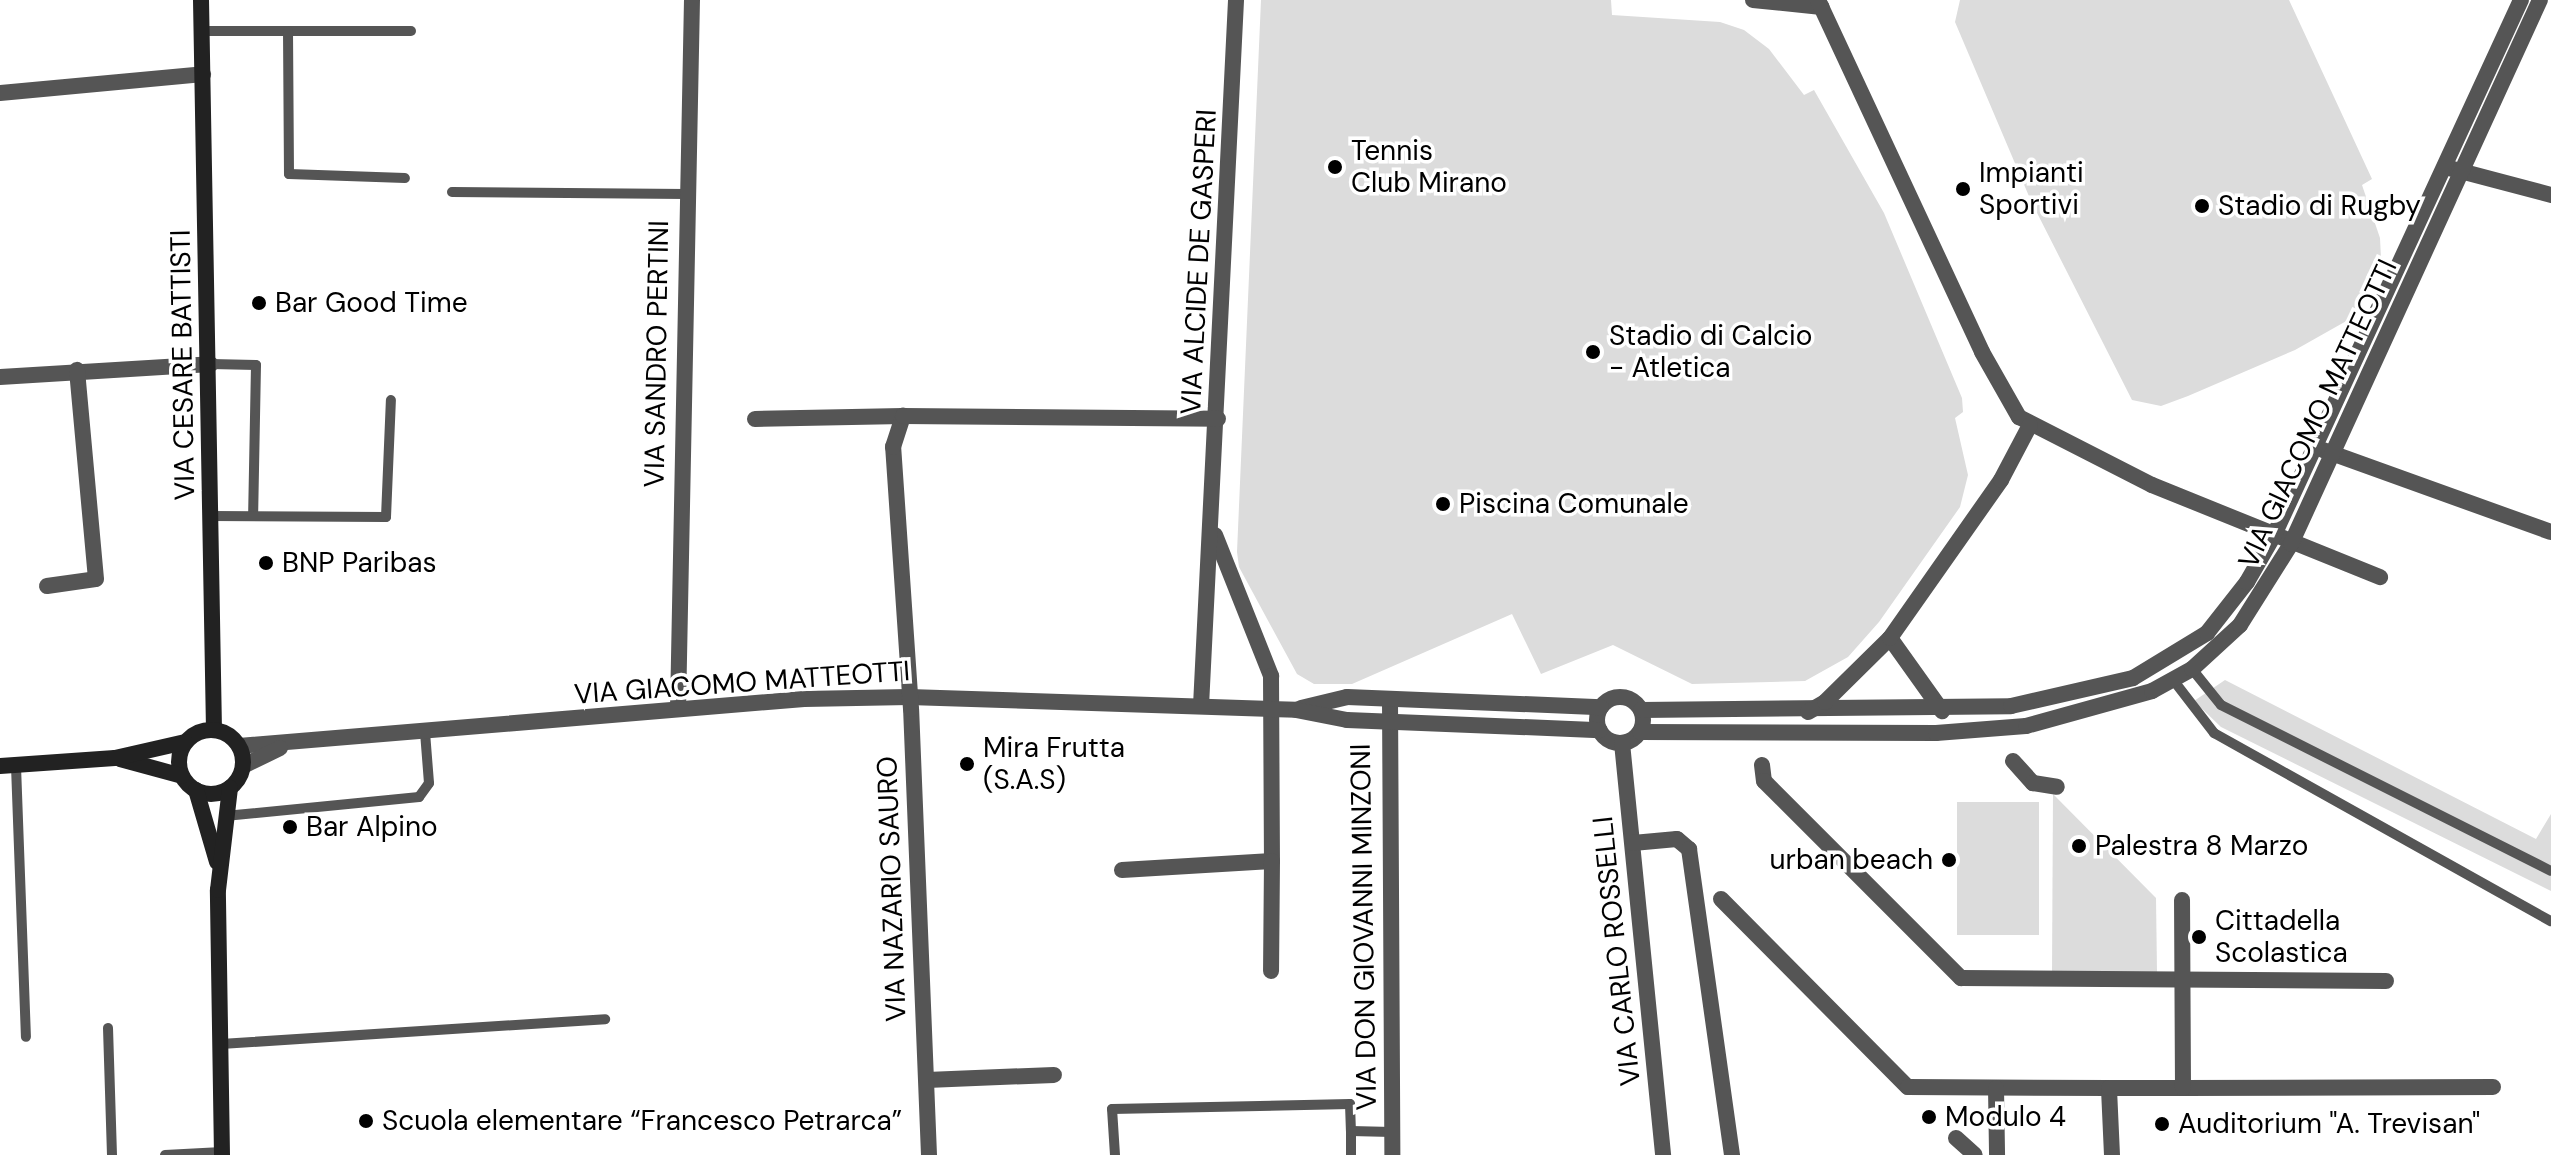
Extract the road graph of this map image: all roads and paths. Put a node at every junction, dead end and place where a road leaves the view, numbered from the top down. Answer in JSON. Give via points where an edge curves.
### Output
{"nodes":[{"id":1,"x":201,"y":0,"type":"edge"},
{"id":2,"x":692,"y":0,"type":"edge"},
{"id":3,"x":1236,"y":0,"type":"edge"},
{"id":4,"x":1753,"y":0,"type":"edge"},
{"id":5,"x":2521,"y":0,"type":"edge"},
{"id":6,"x":2540,"y":0,"type":"edge"},
{"id":7,"x":1820,"y":3,"type":"edge"},
{"id":8,"x":202,"y":31,"type":"junction"},
{"id":9,"x":288,"y":31,"type":"junction"},
{"id":10,"x":411,"y":31,"type":"dead end"},
{"id":11,"x":203,"y":74,"type":"junction"},
{"id":12,"x":0,"y":93,"type":"edge"},
{"id":13,"x":2452,"y":169,"type":"junction"},
{"id":14,"x":405,"y":178,"type":"dead end"},
{"id":15,"x":452,"y":192,"type":"dead end"},
{"id":16,"x":686,"y":194,"type":"junction"},
{"id":17,"x":2551,"y":195,"type":"edge"},
{"id":18,"x":211,"y":364,"type":"junction"},
{"id":19,"x":77,"y":370,"type":"junction"},
{"id":20,"x":0,"y":377,"type":"edge"},
{"id":21,"x":391,"y":400,"type":"dead end"},
{"id":22,"x":903,"y":416,"type":"junction"},
{"id":23,"x":755,"y":419,"type":"dead end"},
{"id":24,"x":1218,"y":419,"type":"junction"},
{"id":25,"x":2030,"y":425,"type":"junction"},
{"id":26,"x":2314,"y":447,"type":"junction"},
{"id":27,"x":2332,"y":453,"type":"junction"},
{"id":28,"x":253,"y":515,"type":"junction"},
{"id":29,"x":211,"y":516,"type":"junction"},
{"id":30,"x":1213,"y":526,"type":"junction"},
{"id":31,"x":2551,"y":532,"type":"edge"},
{"id":32,"x":2274,"y":535,"type":"junction"},
{"id":33,"x":2291,"y":544,"type":"junction"},
{"id":34,"x":2380,"y":577,"type":"dead end"},
{"id":35,"x":47,"y":586,"type":"dead end"},
{"id":36,"x":1890,"y":638,"type":"junction"},
{"id":37,"x":2192,"y":669,"type":"junction"},
{"id":38,"x":2174,"y":681,"type":"junction"},
{"id":39,"x":909,"y":697,"type":"junction"},
{"id":40,"x":1390,"y":699,"type":"junction"},
{"id":41,"x":1201,"y":706,"type":"junction"},
{"id":42,"x":1601,"y":707,"type":"junction"},
{"id":43,"x":678,"y":709,"type":"junction"},
{"id":44,"x":1270,"y":709,"type":"junction"},
{"id":45,"x":1296,"y":710,"type":"junction"},
{"id":46,"x":1641,"y":710,"type":"junction"},
{"id":47,"x":1942,"y":711,"type":"junction"},
{"id":48,"x":1808,"y":712,"type":"junction"},
{"id":49,"x":1388,"y":722,"type":"junction"},
{"id":50,"x":214,"y":730,"type":"junction"},
{"id":51,"x":1600,"y":730,"type":"junction"},
{"id":52,"x":425,"y":732,"type":"junction"},
{"id":53,"x":1640,"y":732,"type":"junction"},
{"id":54,"x":185,"y":742,"type":"junction"},
{"id":55,"x":1622,"y":743,"type":"junction"},
{"id":56,"x":289,"y":744,"type":"junction"},
{"id":57,"x":239,"y":746,"type":"junction"},
{"id":58,"x":115,"y":758,"type":"junction"},
{"id":59,"x":2013,"y":761,"type":"dead end"},
{"id":60,"x":1762,"y":765,"type":"dead end"},
{"id":61,"x":8,"y":766,"type":"edge"},
{"id":62,"x":243,"y":766,"type":"junction"},
{"id":63,"x":182,"y":776,"type":"junction"},
{"id":64,"x":2057,"y":787,"type":"dead end"},
{"id":65,"x":230,"y":788,"type":"junction"},
{"id":66,"x":196,"y":790,"type":"junction"},
{"id":67,"x":225,"y":816,"type":"junction"},
{"id":68,"x":1633,"y":843,"type":"junction"},
{"id":69,"x":1272,"y":861,"type":"junction"},
{"id":70,"x":218,"y":867,"type":"junction"},
{"id":71,"x":1122,"y":870,"type":"dead end"},
{"id":72,"x":2551,"y":871,"type":"edge"},
{"id":73,"x":1721,"y":899,"type":"dead end"},
{"id":74,"x":2182,"y":900,"type":"dead end"},
{"id":75,"x":2551,"y":921,"type":"edge"},
{"id":76,"x":1271,"y":971,"type":"dead end"},
{"id":77,"x":2183,"y":979,"type":"junction"},
{"id":78,"x":2386,"y":981,"type":"dead end"},
{"id":79,"x":605,"y":1019,"type":"dead end"},
{"id":80,"x":108,"y":1028,"type":"dead end"},
{"id":81,"x":26,"y":1037,"type":"dead end"},
{"id":82,"x":221,"y":1044,"type":"junction"},
{"id":83,"x":1054,"y":1075,"type":"dead end"},
{"id":84,"x":927,"y":1080,"type":"junction"},
{"id":85,"x":2493,"y":1087,"type":"dead end"},
{"id":86,"x":1996,"y":1088,"type":"junction"},
{"id":87,"x":2109,"y":1088,"type":"junction"},
{"id":88,"x":2183,"y":1088,"type":"junction"},
{"id":89,"x":1351,"y":1131,"type":"junction"},
{"id":90,"x":1392,"y":1132,"type":"junction"},
{"id":91,"x":1956,"y":1138,"type":"dead end"},
{"id":92,"x":222,"y":1154,"type":"edge"},
{"id":93,"x":112,"y":1155,"type":"edge"},
{"id":94,"x":165,"y":1155,"type":"edge"},
{"id":95,"x":929,"y":1155,"type":"edge"},
{"id":96,"x":1115,"y":1155,"type":"edge"},
{"id":97,"x":1351,"y":1155,"type":"edge"},
{"id":98,"x":1392,"y":1155,"type":"edge"},
{"id":99,"x":1663,"y":1155,"type":"edge"},
{"id":100,"x":1732,"y":1155,"type":"edge"},
{"id":101,"x":1975,"y":1155,"type":"edge"},
{"id":102,"x":1997,"y":1155,"type":"edge"},
{"id":103,"x":2112,"y":1155,"type":"edge"}],
"edges":[{"from":1,"to":8,"type":"street","name":"VIA CESARE BATTISTI"},
{"from":2,"to":16,"type":"street","name":"VIA SANDRO PERTINI"},
{"from":3,"to":24,"type":"street","name":"VIA ALCIDE DE GASPERI"},
{"from":4,"to":7,"type":"street"},
{"from":5,"to":13,"type":"street","name":"VIA GIACOMO MATTEOTTI"},
{"from":6,"to":13,"type":"street","name":"VIA GIACOMO MATTEOTTI"},
{"from":7,"to":25,"type":"street","via":[[2005,399]]},
{"from":8,"to":9,"type":"lane"},
{"from":8,"to":11,"type":"street","name":"VIA CESARE BATTISTI"},
{"from":9,"to":10,"type":"lane"},
{"from":9,"to":14,"type":"lane","via":[[289,174]]},
{"from":11,"to":12,"type":"street"},
{"from":11,"to":18,"type":"street","name":"VIA CESARE BATTISTI"},
{"from":13,"to":17,"type":"street"},
{"from":13,"to":26,"type":"street","name":"VIA GIACOMO MATTEOTTI"},
{"from":13,"to":27,"type":"street","name":"VIA GIACOMO MATTEOTTI"},
{"from":15,"to":16,"type":"lane"},
{"from":16,"to":43,"type":"street","name":"VIA SANDRO PERTINI"},
{"from":18,"to":19,"type":"street"},
{"from":18,"to":28,"type":"lane","via":[[256,365]]},
{"from":18,"to":29,"type":"street","name":"VIA CESARE BATTISTI"},
{"from":19,"to":20,"type":"street"},
{"from":19,"to":35,"type":"street","via":[[96,579]]},
{"from":21,"to":28,"type":"lane","via":[[386,517]]},
{"from":22,"to":23,"type":"street"},
{"from":22,"to":24,"type":"street"},
{"from":22,"to":39,"type":"street","name":"VIA NAZARIO SAURO","via":[[893,447]]},
{"from":24,"to":30,"type":"street","name":"VIA ALCIDE DE GASPERI"},
{"from":25,"to":32,"type":"street","via":[[2152,485]]},
{"from":25,"to":36,"type":"street","via":[[2001,480]]},
{"from":26,"to":27,"type":"street"},
{"from":26,"to":32,"type":"street","name":"VIA GIACOMO MATTEOTTI"},
{"from":27,"to":31,"type":"street"},
{"from":27,"to":33,"type":"street","name":"VIA GIACOMO MATTEOTTI"},
{"from":28,"to":29,"type":"lane"},
{"from":29,"to":50,"type":"street","name":"VIA CESARE BATTISTI"},
{"from":30,"to":41,"type":"street","name":"VIA ALCIDE DE GASPERI"},
{"from":30,"to":44,"type":"street","name":"VIA ALCIDE DE GASPERI","via":[[1271,676]]},
{"from":32,"to":33,"type":"street"},
{"from":32,"to":47,"type":"street","name":"VIA GIACOMO MATTEOTTI","via":[[2247,582],[2207,633],[2153,670],[2053,700]]},
{"from":33,"to":34,"type":"street"},
{"from":33,"to":37,"type":"street","name":"VIA GIACOMO MATTEOTTI","via":[[2240,625]]},
{"from":36,"to":47,"type":"street"},
{"from":36,"to":48,"type":"street"},
{"from":37,"to":38,"type":"street","name":"VIA GIACOMO MATTEOTTI"},
{"from":37,"to":72,"type":"lane","via":[[2221,705]]},
{"from":38,"to":53,"type":"street","name":"VIA GIACOMO MATTEOTTI","via":[[2026,726],[1936,733]]},
{"from":38,"to":75,"type":"lane","via":[[2214,733]]},
{"from":39,"to":41,"type":"street","name":"VIA GIACOMO MATTEOTTI"},
{"from":39,"to":43,"type":"street","name":"VIA GIACOMO MATTEOTTI"},
{"from":39,"to":84,"type":"street","name":"VIA NAZARIO SAURO"},
{"from":40,"to":42,"type":"street","name":"VIA GIACOMO MATTEOTTI"},
{"from":40,"to":45,"type":"street","name":"VIA GIACOMO MATTEOTTI","via":[[1347,697]]},
{"from":40,"to":49,"type":"street","name":"VIA DON GIOVANNI MINZONI"},
{"from":41,"to":44,"type":"street","name":"VIA GIACOMO MATTEOTTI"},
{"from":42,"to":46,"type":"street","name":"VIA GIACOMO MATTEOTTI","via":[[1622,698]]},
{"from":42,"to":51,"type":"street"},
{"from":43,"to":52,"type":"street","name":"VIA GIACOMO MATTEOTTI"},
{"from":44,"to":45,"type":"street","name":"VIA GIACOMO MATTEOTTI"},
{"from":44,"to":69,"type":"street","name":"VIA ALCIDE DE GASPERI"},
{"from":45,"to":49,"type":"street","name":"VIA GIACOMO MATTEOTTI"},
{"from":46,"to":48,"type":"street","name":"VIA GIACOMO MATTEOTTI"},
{"from":46,"to":53,"type":"street"},
{"from":47,"to":48,"type":"street","name":"VIA GIACOMO MATTEOTTI"},
{"from":49,"to":51,"type":"street","name":"VIA GIACOMO MATTEOTTI"},
{"from":49,"to":90,"type":"street","name":"VIA DON GIOVANNI MINZONI"},
{"from":50,"to":54,"type":"street"},
{"from":50,"to":57,"type":"street"},
{"from":51,"to":55,"type":"street","name":"VIA GIACOMO MATTEOTTI"},
{"from":52,"to":56,"type":"street","name":"VIA GIACOMO MATTEOTTI"},
{"from":52,"to":67,"type":"lane","via":[[429,783],[419,797]]},
{"from":53,"to":55,"type":"street"},
{"from":54,"to":58,"type":"street"},
{"from":54,"to":63,"type":"street","via":[[179,760]]},
{"from":55,"to":68,"type":"street","name":"VIA CARLO ROSSELLI"},
{"from":56,"to":57,"type":"street"},
{"from":56,"to":62,"type":"street"},
{"from":57,"to":62,"type":"street"},
{"from":58,"to":61,"type":"street"},
{"from":58,"to":63,"type":"street"},
{"from":59,"to":64,"type":"street","via":[[2033,783]]},
{"from":60,"to":77,"type":"street","via":[[1764,781],[1961,978]]},
{"from":61,"to":81,"type":"lane"},
{"from":62,"to":65,"type":"street"},
{"from":63,"to":66,"type":"street"},
{"from":65,"to":66,"type":"street","via":[[215,794]]},
{"from":65,"to":67,"type":"street"},
{"from":66,"to":70,"type":"street"},
{"from":67,"to":70,"type":"street"},
{"from":68,"to":99,"type":"street","name":"VIA CARLO ROSSELLI"},
{"from":68,"to":100,"type":"street","via":[[1677,839],[1689,849]]},
{"from":69,"to":71,"type":"street"},
{"from":69,"to":76,"type":"street","name":"VIA ALCIDE DE GASPERI"},
{"from":70,"to":82,"type":"street"},
{"from":73,"to":86,"type":"street","via":[[1908,1087]]},
{"from":74,"to":77,"type":"street"},
{"from":77,"to":78,"type":"street"},
{"from":77,"to":88,"type":"street"},
{"from":79,"to":82,"type":"lane"},
{"from":80,"to":93,"type":"lane"},
{"from":82,"to":92,"type":"street"},
{"from":83,"to":84,"type":"street"},
{"from":84,"to":95,"type":"street","name":"VIA NAZARIO SAURO"},
{"from":85,"to":88,"type":"street"},
{"from":86,"to":87,"type":"street"},
{"from":86,"to":102,"type":"street"},
{"from":87,"to":88,"type":"street"},
{"from":87,"to":103,"type":"street"},
{"from":89,"to":90,"type":"lane"},
{"from":89,"to":96,"type":"lane","via":[[1350,1104],[1112,1109]]},
{"from":89,"to":97,"type":"lane"},
{"from":90,"to":98,"type":"street","name":"VIA DON GIOVANNI MINZONI"},
{"from":91,"to":101,"type":"street"},
{"from":92,"to":94,"type":"lane"}]}
